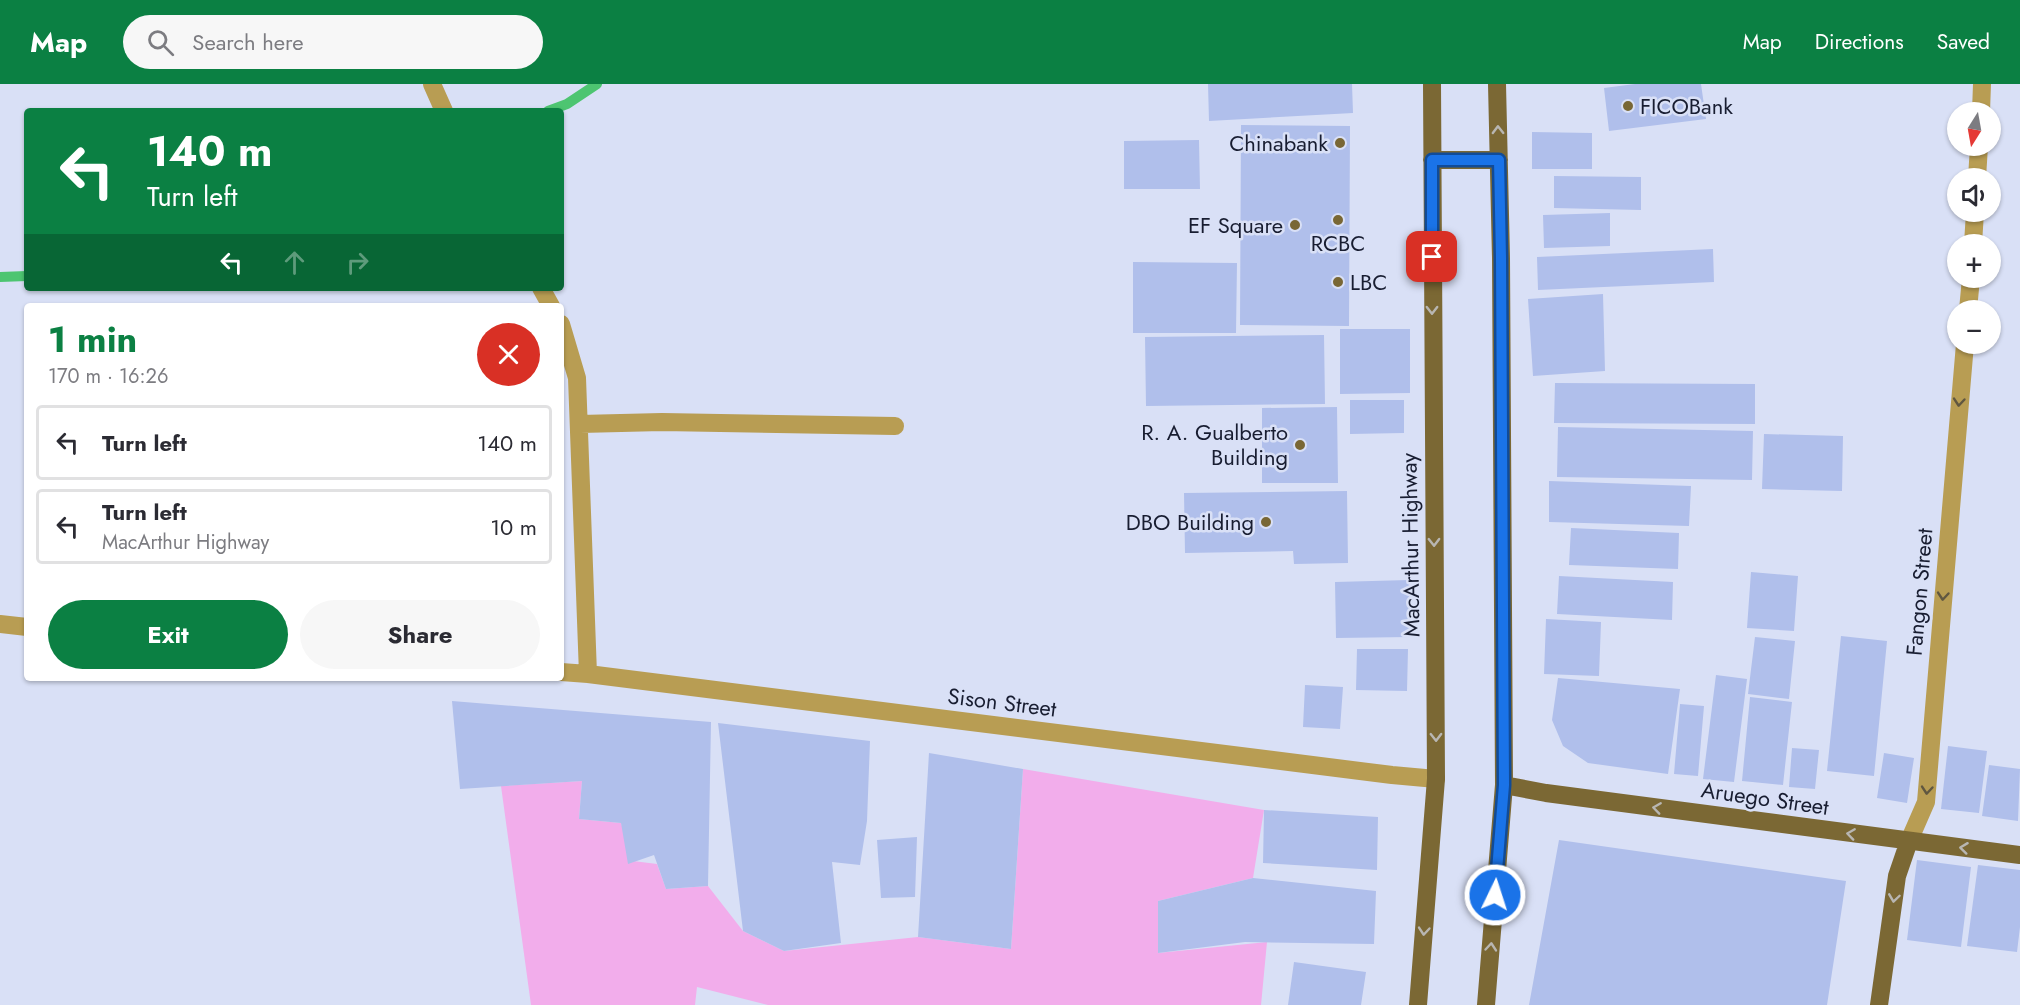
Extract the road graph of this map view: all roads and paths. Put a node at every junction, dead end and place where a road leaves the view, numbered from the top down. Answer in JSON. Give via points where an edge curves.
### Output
{"nodes":[{"id":1,"x":432,"y":84,"type":"edge"},
{"id":2,"x":1432,"y":84,"type":"edge"},
{"id":3,"x":1497,"y":84,"type":"edge"},
{"id":4,"x":1982,"y":84,"type":"edge"},
{"id":5,"x":1981,"y":102,"type":"edge"},
{"id":6,"x":443,"y":108,"type":"edge"},
{"id":7,"x":1432,"y":160,"type":"junction"},
{"id":8,"x":1499,"y":160,"type":"junction"},
{"id":9,"x":564,"y":334,"type":"edge"},
{"id":10,"x":1964,"y":354,"type":"edge"},
{"id":11,"x":580,"y":424,"type":"junction"},
{"id":12,"x":895,"y":426,"type":"dead end"},
{"id":13,"x":0,"y":624,"type":"edge"},
{"id":14,"x":24,"y":627,"type":"edge"},
{"id":15,"x":564,"y":672,"type":"edge"},
{"id":16,"x":588,"y":674,"type":"junction"},
{"id":17,"x":1437,"y":779,"type":"junction"},
{"id":18,"x":1504,"y":785,"type":"junction"},
{"id":19,"x":1909,"y":841,"type":"junction"},
{"id":20,"x":2020,"y":855,"type":"edge"},
{"id":21,"x":1418,"y":1005,"type":"edge"},
{"id":22,"x":1486,"y":1005,"type":"edge"},
{"id":23,"x":1879,"y":1005,"type":"edge"}],
"edges":[{"from":1,"to":6,"type":"street"},
{"from":2,"to":7,"type":"main road","name":"MacArthur Highway"},
{"from":8,"to":3,"type":"main road","one_way":true},
{"from":4,"to":5,"type":"street"},
{"from":7,"to":8,"type":"main road"},
{"from":7,"to":17,"type":"main road","name":"MacArthur Highway","one_way":true},
{"from":8,"to":18,"type":"main road"},
{"from":9,"to":11,"type":"street","via":[[577,378]]},
{"from":10,"to":19,"type":"street","name":"Fangon Street","one_way":true,"via":[[1926,802]]},
{"from":11,"to":12,"type":"street"},
{"from":11,"to":16,"type":"street"},
{"from":13,"to":14,"type":"street"},
{"from":15,"to":16,"type":"street","name":"Sison Street"},
{"from":16,"to":17,"type":"street","name":"Sison Street"},
{"from":17,"to":21,"type":"main road","name":"MacArthur Highway","one_way":true},
{"from":19,"to":18,"type":"main road","name":"Aruego Street","one_way":true},
{"from":22,"to":18,"type":"main road","one_way":true},
{"from":20,"to":19,"type":"main road","name":"Aruego Street","one_way":true},
{"from":19,"to":23,"type":"main road","one_way":true,"via":[[1898,876]]}]}
